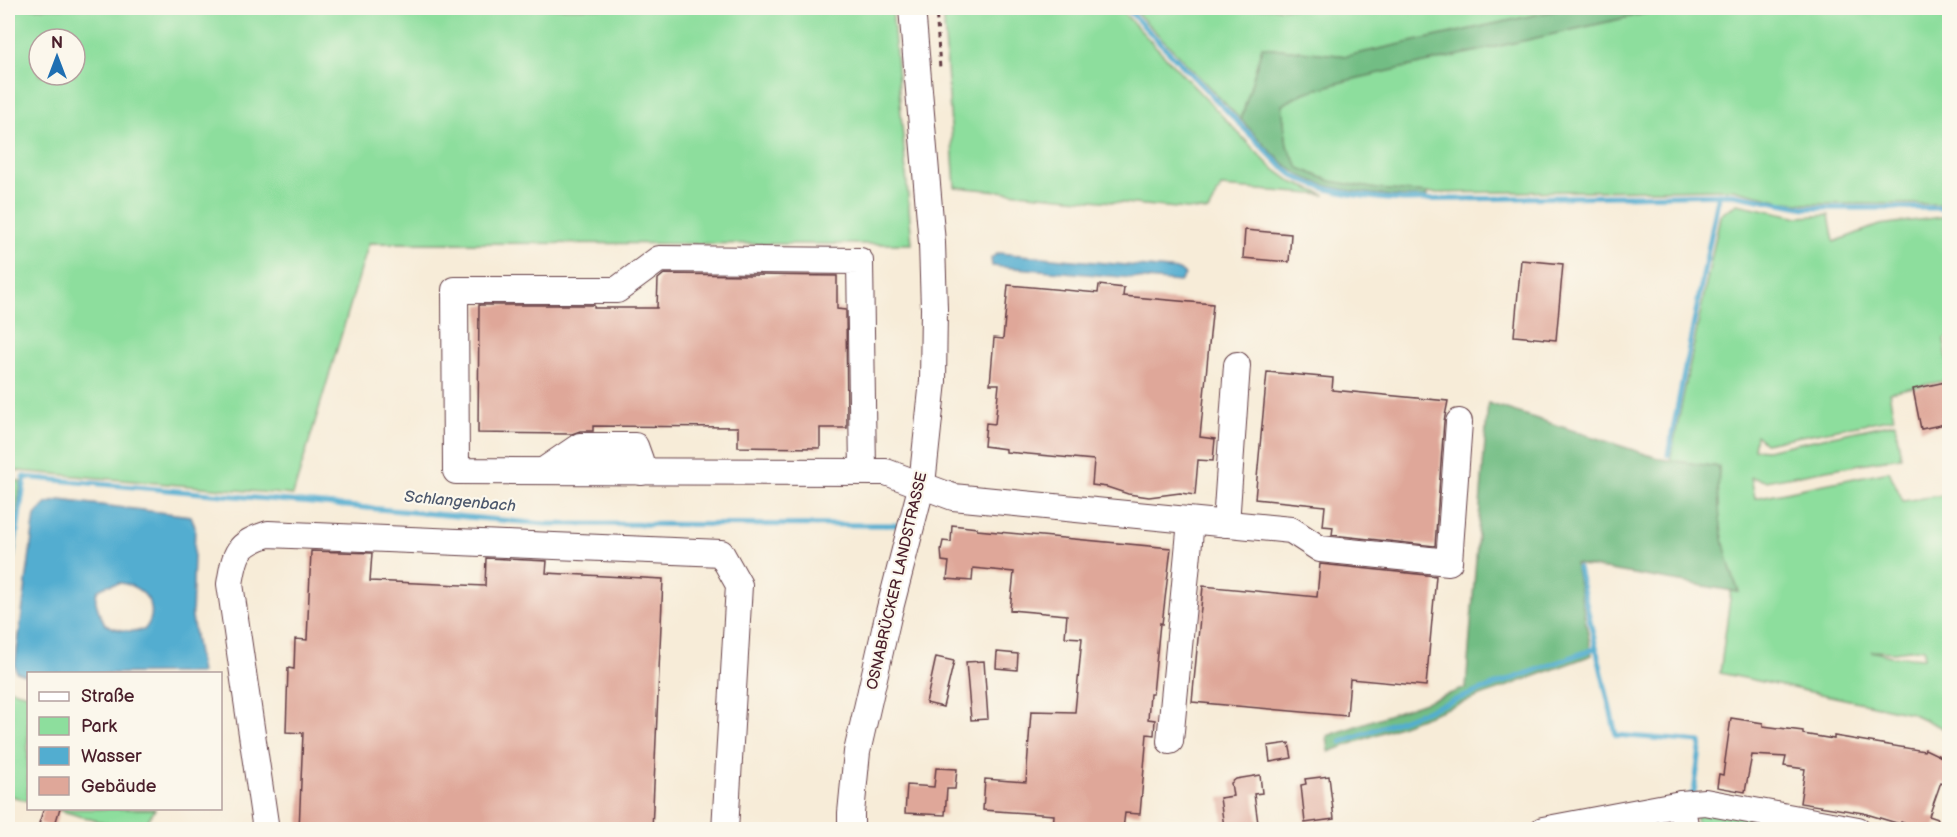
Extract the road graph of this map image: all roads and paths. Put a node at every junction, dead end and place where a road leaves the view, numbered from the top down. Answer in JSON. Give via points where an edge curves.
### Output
{"nodes":[{"id":1,"x":912,"y":8,"type":"edge"},
{"id":2,"x":1237,"y":365,"type":"dead end"},
{"id":3,"x":1459,"y":422,"type":"dead end"},
{"id":4,"x":863,"y":472,"type":"junction"},
{"id":5,"x":922,"y":484,"type":"junction"},
{"id":6,"x":1191,"y":520,"type":"junction"},
{"id":7,"x":1226,"y":524,"type":"junction"},
{"id":8,"x":1170,"y":741,"type":"dead end"},
{"id":9,"x":1681,"y":804,"type":"junction"},
{"id":10,"x":266,"y":830,"type":"edge"},
{"id":11,"x":725,"y":830,"type":"edge"},
{"id":12,"x":851,"y":830,"type":"edge"},
{"id":13,"x":1543,"y":830,"type":"edge"},
{"id":14,"x":1686,"y":830,"type":"edge"},
{"id":15,"x":1858,"y":830,"type":"edge"}],
"edges":[{"from":1,"to":5,"type":"street","name":"OSNABRÜCKER LANDSTRASSE","via":[[929,71],[933,381]]},
{"from":2,"to":7,"type":"street"},
{"from":3,"to":7,"type":"street","via":[[1449,562],[1320,549],[1291,530]]},
{"from":4,"to":4,"type":"street","via":[[860,261],[659,259],[617,291],[455,290],[456,471]]},
{"from":4,"to":5,"type":"street","via":[[886,472]]},
{"from":5,"to":6,"type":"street","via":[[953,497]]},
{"from":5,"to":12,"type":"street","name":"OSNABRÜCKER LANDSTRASSE","via":[[857,752]]},
{"from":6,"to":7,"type":"street"},
{"from":6,"to":8,"type":"street"},
{"from":9,"to":13,"type":"street"},
{"from":9,"to":14,"type":"street"},
{"from":9,"to":15,"type":"street","via":[[1705,802]]},
{"from":10,"to":11,"type":"street","via":[[230,584],[234,558],[250,540],[268,534],[721,553],[739,585]]}]}
